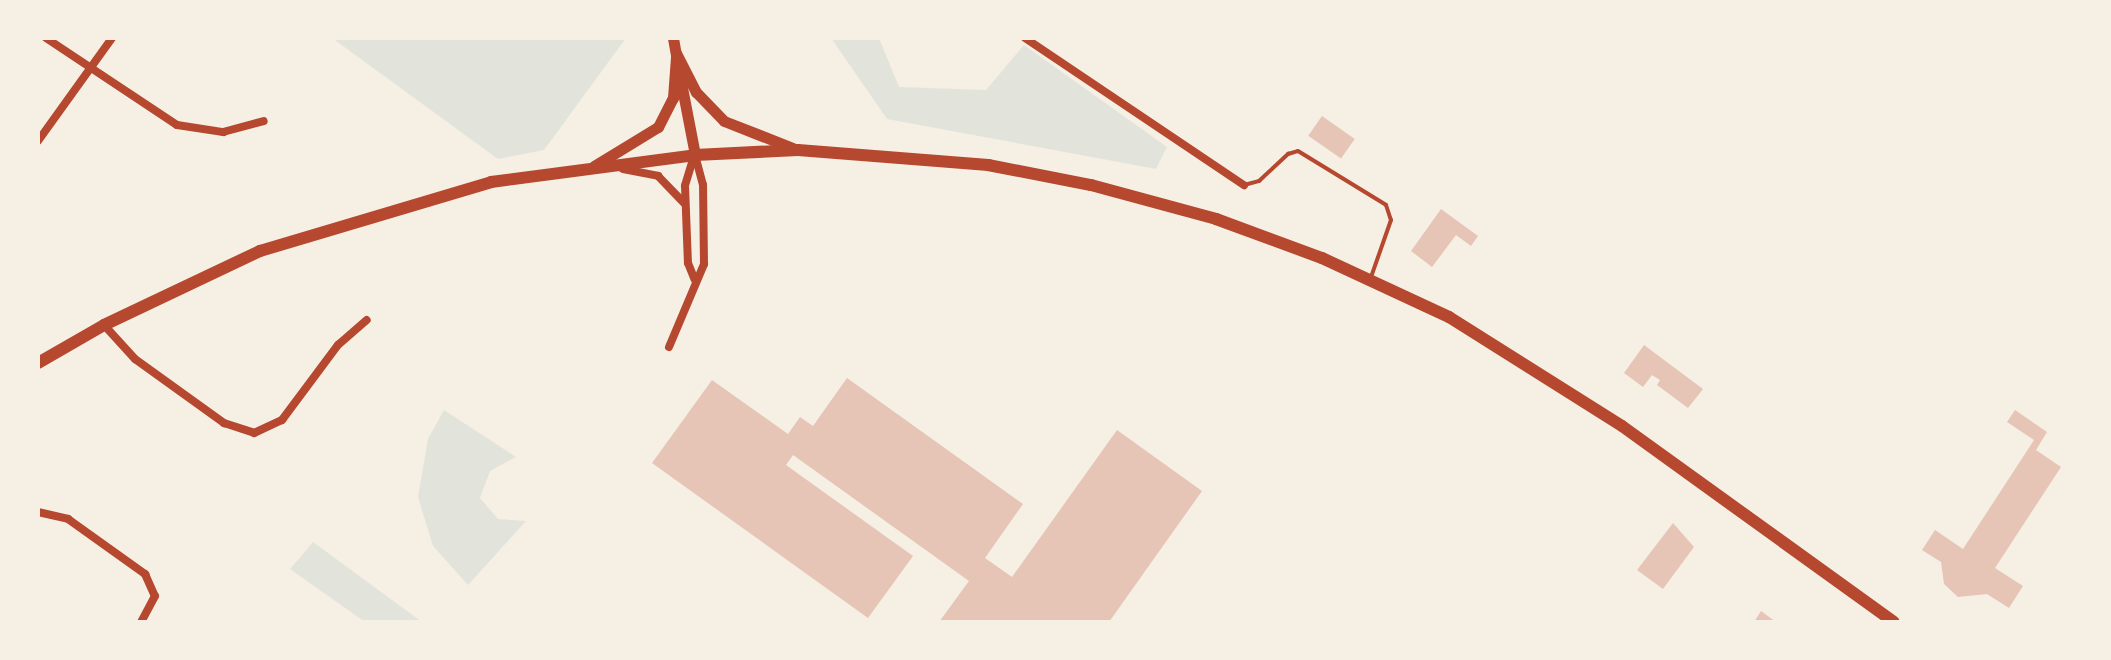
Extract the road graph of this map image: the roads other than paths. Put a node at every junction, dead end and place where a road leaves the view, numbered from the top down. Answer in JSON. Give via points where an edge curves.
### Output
{"nodes":[{"id":1,"x":46,"y":38,"type":"edge"},
{"id":2,"x":112,"y":38,"type":"edge"},
{"id":3,"x":673,"y":38,"type":"edge"},
{"id":4,"x":1025,"y":38,"type":"edge"},
{"id":5,"x":676,"y":53,"type":"junction"},
{"id":6,"x":92,"y":65,"type":"junction"},
{"id":7,"x":264,"y":121,"type":"dead end"},
{"id":8,"x":38,"y":141,"type":"edge"},
{"id":9,"x":798,"y":150,"type":"junction"},
{"id":10,"x":695,"y":155,"type":"junction"},
{"id":11,"x":594,"y":166,"type":"junction"},
{"id":12,"x":1244,"y":185,"type":"joint"},
{"id":13,"x":687,"y":208,"type":"junction"},
{"id":14,"x":1370,"y":279,"type":"junction"},
{"id":15,"x":695,"y":280,"type":"junction"},
{"id":16,"x":367,"y":320,"type":"dead end"},
{"id":17,"x":104,"y":325,"type":"junction"},
{"id":18,"x":669,"y":347,"type":"dead end"},
{"id":19,"x":38,"y":363,"type":"edge"},
{"id":20,"x":38,"y":512,"type":"edge"},
{"id":21,"x":141,"y":622,"type":"edge"},
{"id":22,"x":1894,"y":622,"type":"edge"}],
"edges":[{"from":1,"to":6,"type":"street"},
{"from":2,"to":6,"type":"street"},
{"from":3,"to":5,"type":"main road"},
{"from":4,"to":12,"type":"street"},
{"from":5,"to":9,"type":"main road","via":[[696,92],[724,121]]},
{"from":5,"to":10,"type":"main road"},
{"from":5,"to":11,"type":"main road","via":[[675,88],[665,118],[644,140]]},
{"from":6,"to":7,"type":"street","via":[[177,125],[223,132]]},
{"from":6,"to":8,"type":"street"},
{"from":9,"to":10,"type":"main road"},
{"from":9,"to":14,"type":"main road","via":[[1042,174],[1216,219]]},
{"from":10,"to":11,"type":"main road"},
{"from":10,"to":13,"type":"street","via":[[685,186]]},
{"from":10,"to":15,"type":"street","via":[[703,185],[704,264]]},
{"from":11,"to":13,"type":"street","via":[[658,176],[675,188]]},
{"from":11,"to":17,"type":"main road","via":[[444,193],[294,238]]},
{"from":12,"to":14,"type":"lane","via":[[1259,181],[1298,151],[1386,205],[1391,220]]},
{"from":13,"to":15,"type":"street","via":[[688,263]]},
{"from":14,"to":22,"type":"main road","via":[[1449,317],[1547,375]]},
{"from":15,"to":18,"type":"street"},
{"from":16,"to":17,"type":"street","via":[[338,345],[282,420],[254,433],[224,423],[135,359]]},
{"from":17,"to":19,"type":"main road"},
{"from":20,"to":21,"type":"street","via":[[68,519],[145,574],[155,596]]}]}
